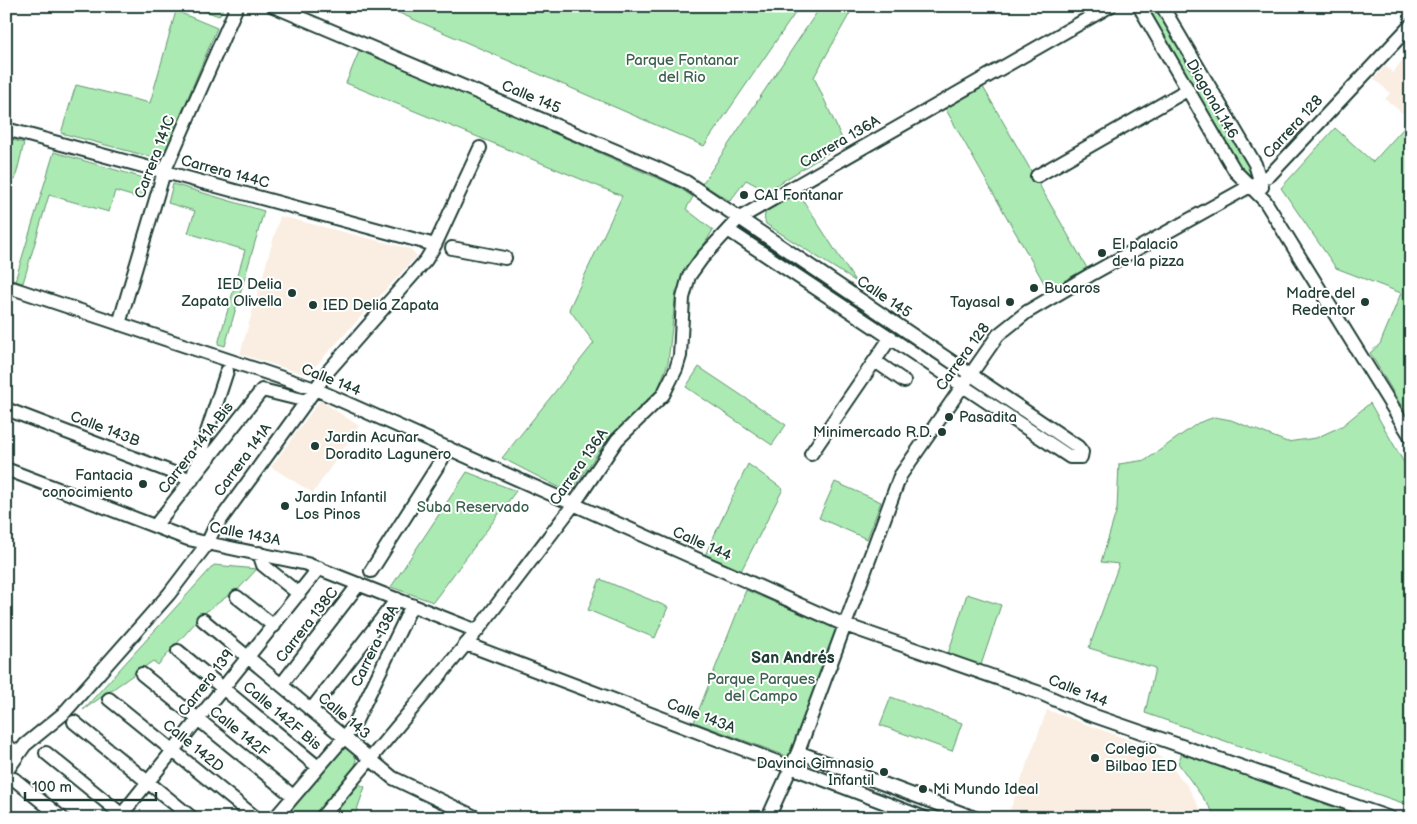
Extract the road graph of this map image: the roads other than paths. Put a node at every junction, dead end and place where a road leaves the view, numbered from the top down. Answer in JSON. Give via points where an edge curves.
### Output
{"nodes":[{"id":1,"x":236,"y":6,"type":"edge"},
{"id":2,"x":273,"y":6,"type":"edge"},
{"id":3,"x":1110,"y":6,"type":"edge"},
{"id":4,"x":1139,"y":6,"type":"edge"},
{"id":5,"x":1162,"y":6,"type":"edge"},
{"id":6,"x":1411,"y":25,"type":"edge"},
{"id":7,"x":1187,"y":90,"type":"junction"},
{"id":8,"x":6,"y":129,"type":"edge"},
{"id":9,"x":480,"y":148,"type":"dead end"},
{"id":10,"x":164,"y":172,"type":"junction"},
{"id":11,"x":1037,"y":176,"type":"dead end"},
{"id":12,"x":1260,"y":181,"type":"junction"},
{"id":13,"x":1249,"y":186,"type":"junction"},
{"id":14,"x":1266,"y":202,"type":"junction"},
{"id":15,"x":738,"y":219,"type":"junction"},
{"id":16,"x":728,"y":230,"type":"junction"},
{"id":17,"x":435,"y":245,"type":"junction"},
{"id":18,"x":452,"y":248,"type":"dead end"},
{"id":19,"x":505,"y":258,"type":"dead end"},
{"id":20,"x":6,"y":286,"type":"edge"},
{"id":21,"x":119,"y":324,"type":"junction"},
{"id":22,"x":891,"y":337,"type":"junction"},
{"id":23,"x":874,"y":361,"type":"junction"},
{"id":24,"x":227,"y":371,"type":"dead end"},
{"id":25,"x":970,"y":373,"type":"junction"},
{"id":26,"x":904,"y":381,"type":"dead end"},
{"id":27,"x":962,"y":384,"type":"junction"},
{"id":28,"x":315,"y":389,"type":"junction"},
{"id":29,"x":307,"y":400,"type":"junction"},
{"id":30,"x":6,"y":409,"type":"edge"},
{"id":31,"x":1411,"y":437,"type":"edge"},
{"id":32,"x":448,"y":448,"type":"junction"},
{"id":33,"x":811,"y":454,"type":"dead end"},
{"id":34,"x":6,"y":469,"type":"edge"},
{"id":35,"x":192,"y":480,"type":"junction"},
{"id":36,"x":574,"y":504,"type":"junction"},
{"id":37,"x":155,"y":526,"type":"junction"},
{"id":38,"x":208,"y":544,"type":"junction"},
{"id":39,"x":259,"y":553,"type":"junction"},
{"id":40,"x":319,"y":568,"type":"junction"},
{"id":41,"x":371,"y":571,"type":"dead end"},
{"id":42,"x":359,"y":584,"type":"junction"},
{"id":43,"x":300,"y":594,"type":"junction"},
{"id":44,"x":237,"y":597,"type":"dead end"},
{"id":45,"x":397,"y":599,"type":"junction"},
{"id":46,"x":412,"y":605,"type":"junction"},
{"id":47,"x":203,"y":620,"type":"dead end"},
{"id":48,"x":845,"y":625,"type":"junction"},
{"id":49,"x":274,"y":626,"type":"junction"},
{"id":50,"x":477,"y":631,"type":"junction"},
{"id":51,"x":466,"y":644,"type":"junction"},
{"id":52,"x":178,"y":651,"type":"dead end"},
{"id":53,"x":247,"y":657,"type":"junction"},
{"id":54,"x":142,"y":674,"type":"dead end"},
{"id":55,"x":281,"y":685,"type":"junction"},
{"id":56,"x":223,"y":688,"type":"junction"},
{"id":57,"x":109,"y":699,"type":"dead end"},
{"id":58,"x":311,"y":710,"type":"junction"},
{"id":59,"x":198,"y":719,"type":"junction"},
{"id":60,"x":74,"y":722,"type":"dead end"},
{"id":61,"x":344,"y":738,"type":"junction"},
{"id":62,"x":6,"y":747,"type":"edge"},
{"id":63,"x":173,"y":750,"type":"junction"},
{"id":64,"x":20,"y":752,"type":"junction"},
{"id":65,"x":798,"y":752,"type":"junction"},
{"id":66,"x":46,"y":753,"type":"dead end"},
{"id":67,"x":369,"y":758,"type":"junction"},
{"id":68,"x":318,"y":767,"type":"junction"},
{"id":69,"x":791,"y":768,"type":"junction"},
{"id":70,"x":10,"y":776,"type":"edge"},
{"id":71,"x":148,"y":782,"type":"junction"},
{"id":72,"x":293,"y":796,"type":"junction"},
{"id":73,"x":122,"y":817,"type":"edge"},
{"id":74,"x":62,"y":818,"type":"edge"},
{"id":75,"x":192,"y":818,"type":"edge"},
{"id":76,"x":256,"y":818,"type":"edge"},
{"id":77,"x":275,"y":818,"type":"edge"},
{"id":78,"x":321,"y":818,"type":"edge"},
{"id":79,"x":477,"y":818,"type":"edge"},
{"id":80,"x":768,"y":818,"type":"edge"},
{"id":81,"x":925,"y":818,"type":"edge"},
{"id":82,"x":975,"y":818,"type":"edge"},
{"id":83,"x":1390,"y":818,"type":"edge"}],
"edges":[{"from":1,"to":10,"type":"street","name":"Carrera 141C"},
{"from":2,"to":15,"type":"street","name":"Calle 145","via":[[654,167],[686,182]]},
{"from":3,"to":15,"type":"street","name":"Carrera 136A"},
{"from":4,"to":7,"type":"street","name":"Diagonal 146"},
{"from":5,"to":12,"type":"street","name":"Diagonal 146","via":[[1255,164]]},
{"from":6,"to":12,"type":"street","name":"Carrera 128","via":[[1275,171]]},
{"from":7,"to":11,"type":"street"},
{"from":7,"to":13,"type":"street","name":"Diagonal 146","via":[[1235,171]]},
{"from":8,"to":10,"type":"street","name":"Carrera 144C"},
{"from":9,"to":17,"type":"street","name":"Carrera 141A"},
{"from":10,"to":17,"type":"street","name":"Carrera 144C"},
{"from":10,"to":21,"type":"street","name":"Carrera 141C"},
{"from":12,"to":13,"type":"street","name":"Carrera 128"},
{"from":12,"to":14,"type":"street","name":"Diagonal 146"},
{"from":13,"to":14,"type":"street","name":"Diagonal 146"},
{"from":13,"to":25,"type":"street","name":"Carrera 128","via":[[1014,321],[998,335]]},
{"from":14,"to":31,"type":"street","name":"Diagonal 146"},
{"from":15,"to":16,"type":"street","name":"Carrera 136A"},
{"from":15,"to":25,"type":"street","name":"Calle 145"},
{"from":16,"to":22,"type":"street","name":"Calle 145"},
{"from":16,"to":36,"type":"street","name":"Carrera 136A","via":[[695,267],[685,287],[680,356],[670,382],[656,403],[616,440]]},
{"from":17,"to":28,"type":"street","name":"Carrera 141A"},
{"from":18,"to":19,"type":"street"},
{"from":20,"to":21,"type":"street","name":"Calle 144"},
{"from":21,"to":28,"type":"street","name":"Calle 144"},
{"from":22,"to":23,"type":"street"},
{"from":22,"to":27,"type":"street","name":"Calle 145"},
{"from":23,"to":26,"type":"street"},
{"from":23,"to":33,"type":"street"},
{"from":24,"to":35,"type":"street"},
{"from":25,"to":27,"type":"street","name":"Carrera 128"},
{"from":25,"to":27,"type":"street","name":"Calle 145","via":[[1078,448],[1082,452],[1081,457],[1070,457]]},
{"from":27,"to":48,"type":"street","name":"Carrera 128","via":[[900,476]]},
{"from":28,"to":29,"type":"street","name":"Carrera 141A"},
{"from":28,"to":32,"type":"street","name":"Calle 144"},
{"from":29,"to":35,"type":"street","name":"Carrera 141A Bis","via":[[262,390]]},
{"from":29,"to":38,"type":"street","name":"Carrera 141A","via":[[214,528]]},
{"from":30,"to":35,"type":"street","name":"Calle 143B"},
{"from":32,"to":36,"type":"street","name":"Calle 144"},
{"from":32,"to":41,"type":"street"},
{"from":34,"to":37,"type":"street","name":"Calle 143A"},
{"from":35,"to":37,"type":"street","name":"Carrera 141A Bis"},
{"from":36,"to":48,"type":"street","name":"Calle 144"},
{"from":36,"to":50,"type":"street","name":"Carrera 136A"},
{"from":37,"to":38,"type":"street","name":"Calle 143A"},
{"from":38,"to":39,"type":"street","name":"Calle 143A"},
{"from":38,"to":64,"type":"street","name":"Carrera 141A","via":[[170,594],[64,714]]},
{"from":39,"to":40,"type":"street","name":"Calle 143A"},
{"from":39,"to":43,"type":"street","via":[[263,565]]},
{"from":40,"to":42,"type":"street","name":"Calle 143A"},
{"from":40,"to":43,"type":"street","name":"Carrera 139"},
{"from":42,"to":45,"type":"street","name":"Calle 143A"},
{"from":42,"to":55,"type":"street","name":"Carrera 138C"},
{"from":43,"to":49,"type":"street","name":"Carrera 139"},
{"from":44,"to":49,"type":"street"},
{"from":45,"to":46,"type":"street","name":"Calle 143A"},
{"from":45,"to":58,"type":"street"},
{"from":46,"to":50,"type":"street","name":"Calle 143A"},
{"from":46,"to":61,"type":"street","name":"Carrera 138A","via":[[368,699]]},
{"from":47,"to":53,"type":"street","name":"Calle 143"},
{"from":48,"to":65,"type":"street","name":"Carrera 128"},
{"from":48,"to":83,"type":"street","name":"Calle 144","via":[[1083,712]]},
{"from":49,"to":53,"type":"street","name":"Carrera 139"},
{"from":50,"to":51,"type":"street","name":"Carrera 136A"},
{"from":51,"to":67,"type":"street","name":"Carrera 136A"},
{"from":51,"to":69,"type":"street","name":"Calle 143A"},
{"from":52,"to":56,"type":"street","name":"Calle 142F Bis"},
{"from":53,"to":55,"type":"street","name":"Calle 143"},
{"from":53,"to":56,"type":"street","name":"Carrera 139"},
{"from":54,"to":59,"type":"street","name":"Calle 142F"},
{"from":55,"to":58,"type":"street","name":"Calle 143"},
{"from":56,"to":59,"type":"street","name":"Carrera 139"},
{"from":56,"to":68,"type":"street","name":"Calle 142F Bis"},
{"from":57,"to":63,"type":"street","name":"Calle 142D"},
{"from":58,"to":61,"type":"street","name":"Calle 143"},
{"from":59,"to":63,"type":"street","name":"Carrera 139"},
{"from":59,"to":72,"type":"street","name":"Calle 142F"},
{"from":60,"to":71,"type":"street"},
{"from":61,"to":67,"type":"street","name":"Calle 143"},
{"from":61,"to":68,"type":"street","name":"Carrera 138A"},
{"from":62,"to":64,"type":"street"},
{"from":63,"to":71,"type":"street","name":"Carrera 139"},
{"from":63,"to":76,"type":"street","name":"Calle 142D"},
{"from":64,"to":70,"type":"street","name":"Carrera 141A"},
{"from":65,"to":69,"type":"street","name":"Carrera 128"},
{"from":65,"to":82,"type":"street"},
{"from":66,"to":73,"type":"street"},
{"from":67,"to":78,"type":"street","name":"Carrera 136A"},
{"from":67,"to":79,"type":"street","name":"Calle 143","via":[[408,786]]},
{"from":68,"to":72,"type":"street","name":"Carrera 138A"},
{"from":69,"to":80,"type":"street","name":"Carrera 128"},
{"from":69,"to":81,"type":"street","name":"Calle 143A"},
{"from":70,"to":74,"type":"street"},
{"from":71,"to":73,"type":"street","name":"Carrera 139"},
{"from":71,"to":75,"type":"street"},
{"from":72,"to":77,"type":"street","name":"Carrera 138A"}]}
